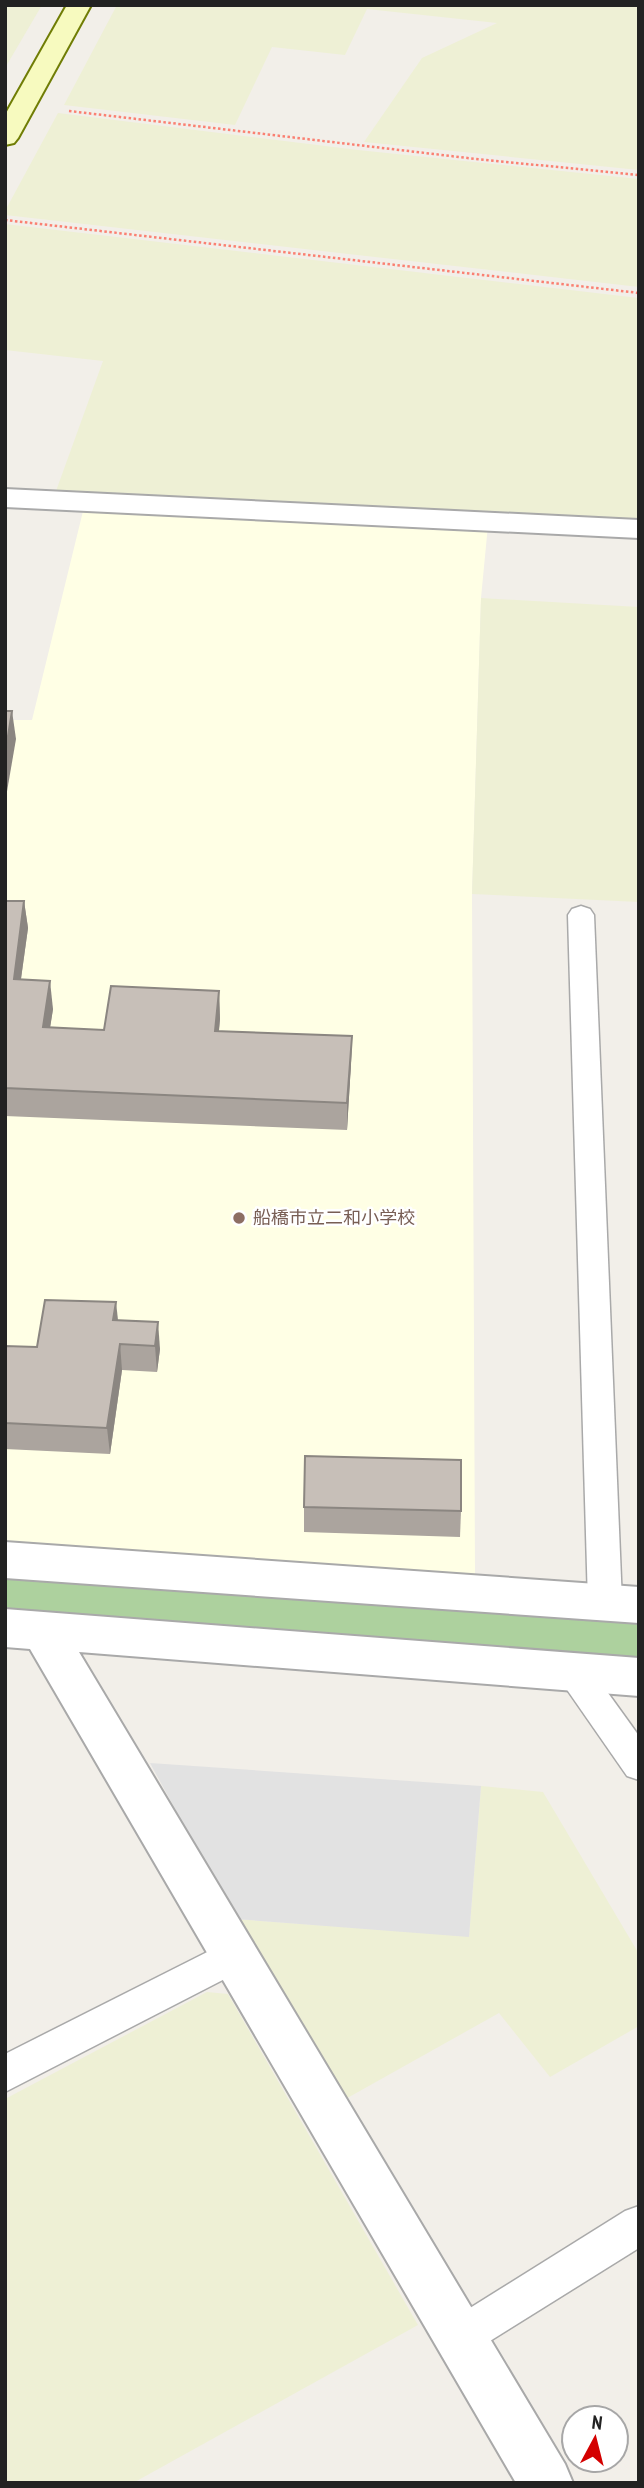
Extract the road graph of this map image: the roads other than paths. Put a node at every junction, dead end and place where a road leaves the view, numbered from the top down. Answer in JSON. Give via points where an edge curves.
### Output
{"nodes":[{"id":1,"x":79,"y":5,"type":"edge"},
{"id":2,"x":5,"y":138,"type":"edge"},
{"id":3,"x":5,"y":498,"type":"edge"},
{"id":4,"x":639,"y":530,"type":"edge"},
{"id":5,"x":582,"y":915,"type":"dead end"},
{"id":6,"x":5,"y":1560,"type":"edge"},
{"id":7,"x":622,"y":1604,"type":"edge"},
{"id":8,"x":23,"y":1629,"type":"edge"},
{"id":9,"x":573,"y":1671,"type":"junction"},
{"id":10,"x":639,"y":1677,"type":"edge"},
{"id":11,"x":639,"y":1765,"type":"edge"},
{"id":12,"x":235,"y":1955,"type":"junction"},
{"id":13,"x":6,"y":2071,"type":"edge"},
{"id":14,"x":639,"y":2225,"type":"edge"},
{"id":15,"x":460,"y":2337,"type":"junction"},
{"id":16,"x":546,"y":2483,"type":"edge"}],
"edges":[{"from":1,"to":2,"type":"main road"},
{"from":3,"to":4,"type":"street"},
{"from":5,"to":7,"type":"lane"},
{"from":6,"to":7,"type":"street"},
{"from":8,"to":9,"type":"street"},
{"from":8,"to":12,"type":"street"},
{"from":9,"to":10,"type":"street"},
{"from":9,"to":11,"type":"lane"},
{"from":12,"to":13,"type":"lane"},
{"from":12,"to":15,"type":"street"},
{"from":14,"to":15,"type":"lane"},
{"from":15,"to":16,"type":"street"}]}
